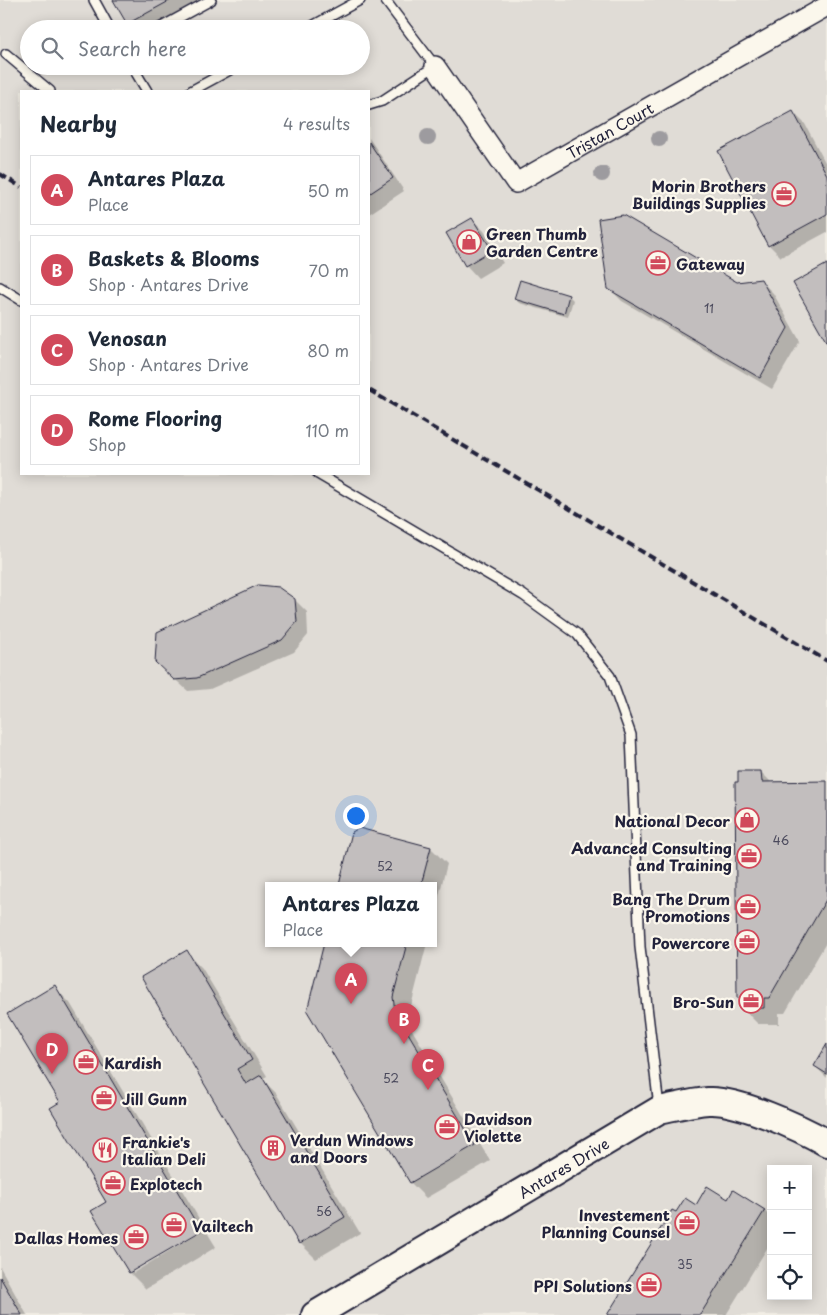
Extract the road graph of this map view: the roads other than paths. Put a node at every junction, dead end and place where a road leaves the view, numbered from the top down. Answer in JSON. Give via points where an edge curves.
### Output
{"nodes":[{"id":1,"x":94,"y":0,"type":"edge"},
{"id":2,"x":211,"y":0,"type":"edge"},
{"id":3,"x":360,"y":0,"type":"edge"},
{"id":4,"x":385,"y":0,"type":"edge"},
{"id":5,"x":827,"y":6,"type":"edge"},
{"id":6,"x":105,"y":20,"type":"edge"},
{"id":7,"x":174,"y":20,"type":"edge"},
{"id":8,"x":323,"y":20,"type":"edge"},
{"id":9,"x":6,"y":54,"type":"dead end"},
{"id":10,"x":20,"y":66,"type":"edge"},
{"id":11,"x":435,"y":66,"type":"junction"},
{"id":12,"x":31,"y":75,"type":"edge"},
{"id":13,"x":137,"y":75,"type":"edge"},
{"id":14,"x":221,"y":75,"type":"edge"},
{"id":15,"x":49,"y":90,"type":"edge"},
{"id":16,"x":146,"y":90,"type":"edge"},
{"id":17,"x":193,"y":90,"type":"edge"},
{"id":18,"x":370,"y":105,"type":"edge"},
{"id":19,"x":0,"y":287,"type":"edge"},
{"id":20,"x":20,"y":299,"type":"edge"},
{"id":21,"x":320,"y":475,"type":"edge"},
{"id":22,"x":659,"y":1110,"type":"junction"},
{"id":23,"x":827,"y":1144,"type":"edge"},
{"id":24,"x":316,"y":1315,"type":"edge"}],
"edges":[{"from":1,"to":6,"type":"lane"},
{"from":2,"to":7,"type":"lane"},
{"from":3,"to":8,"type":"lane"},
{"from":4,"to":11,"type":"lane"},
{"from":5,"to":11,"type":"street","name":"Tristan Court","via":[[516,183]]},
{"from":9,"to":10,"type":"lane"},
{"from":11,"to":18,"type":"lane","via":[[382,101]]},
{"from":12,"to":15,"type":"lane"},
{"from":13,"to":16,"type":"lane"},
{"from":14,"to":17,"type":"lane"},
{"from":19,"to":20,"type":"lane"},
{"from":21,"to":22,"type":"lane","via":[[523,595],[577,634],[610,676],[630,735],[640,946]]},
{"from":22,"to":23,"type":"street","name":"Antares Drive","via":[[709,1101],[742,1106]]},
{"from":22,"to":24,"type":"street","name":"Antares Drive"}]}
